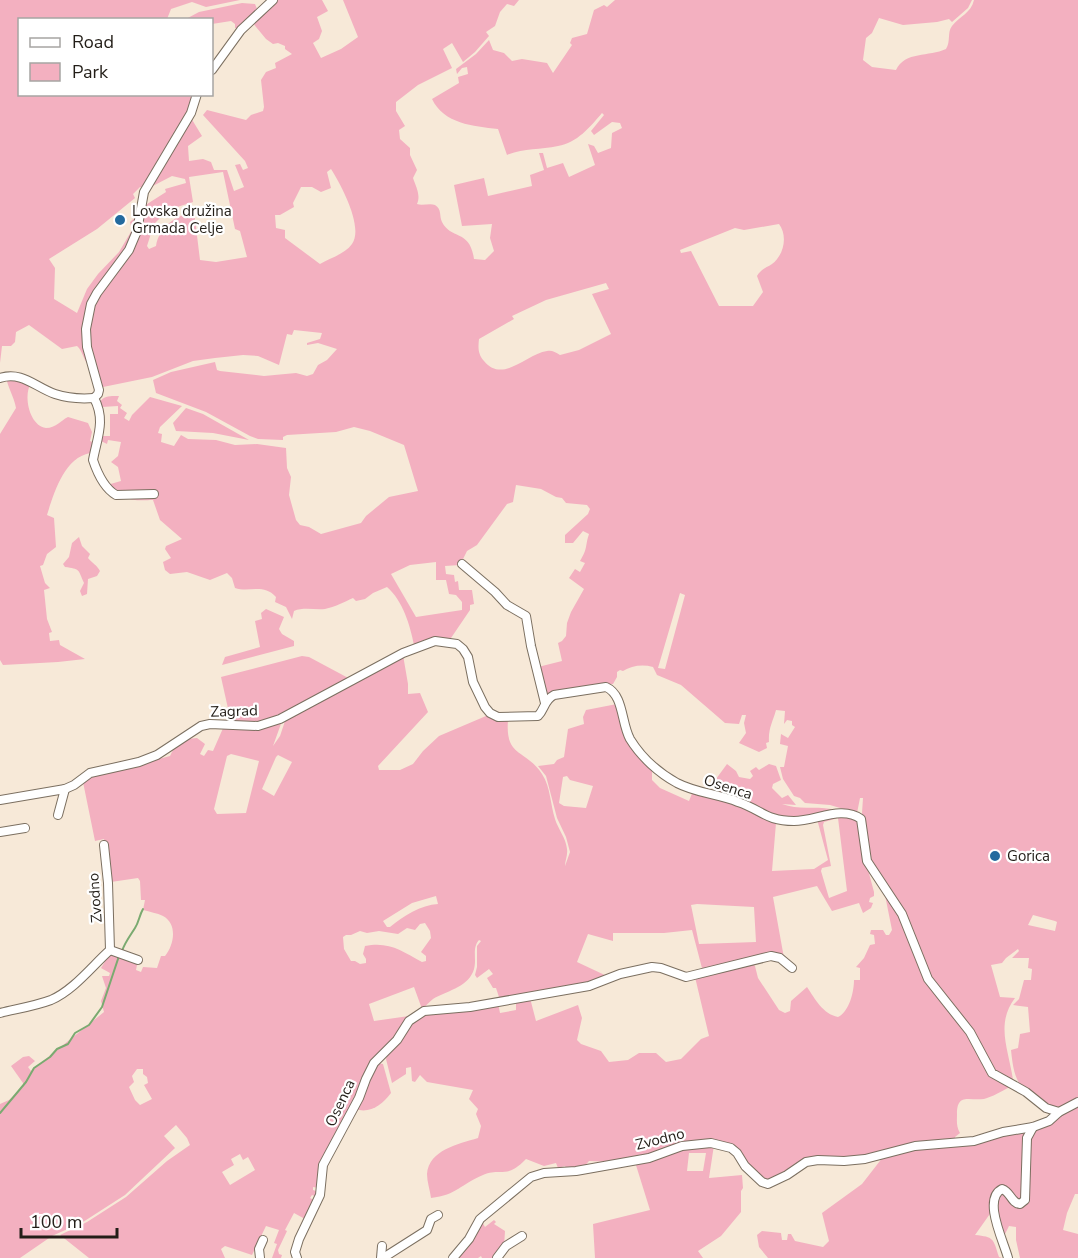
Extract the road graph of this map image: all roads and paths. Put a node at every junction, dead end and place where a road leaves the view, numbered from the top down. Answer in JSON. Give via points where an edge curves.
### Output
{"nodes":[{"id":1,"x":273,"y":0,"type":"edge"},
{"id":2,"x":213,"y":69,"type":"edge"},
{"id":3,"x":196,"y":96,"type":"edge"},
{"id":4,"x":0,"y":378,"type":"edge"},
{"id":5,"x":94,"y":398,"type":"junction"},
{"id":6,"x":154,"y":494,"type":"dead end"},
{"id":7,"x":462,"y":564,"type":"dead end"},
{"id":8,"x":403,"y":653,"type":"joint"},
{"id":9,"x":545,"y":703,"type":"junction"},
{"id":10,"x":65,"y":789,"type":"junction"},
{"id":11,"x":0,"y":801,"type":"edge"},
{"id":12,"x":58,"y":815,"type":"dead end"},
{"id":13,"x":25,"y":828,"type":"dead end"},
{"id":14,"x":0,"y":832,"type":"edge"},
{"id":15,"x":104,"y":845,"type":"dead end"},
{"id":16,"x":117,"y":952,"type":"junction"},
{"id":17,"x":138,"y":960,"type":"dead end"},
{"id":18,"x":792,"y":968,"type":"dead end"},
{"id":19,"x":0,"y":1014,"type":"edge"},
{"id":20,"x":1078,"y":1102,"type":"edge"},
{"id":21,"x":1059,"y":1112,"type":"junction"},
{"id":22,"x":1033,"y":1127,"type":"junction"},
{"id":23,"x":438,"y":1215,"type":"dead end"},
{"id":24,"x":522,"y":1236,"type":"dead end"},
{"id":25,"x":263,"y":1240,"type":"dead end"},
{"id":26,"x":381,"y":1246,"type":"dead end"},
{"id":27,"x":260,"y":1258,"type":"edge"},
{"id":28,"x":297,"y":1258,"type":"edge"},
{"id":29,"x":382,"y":1258,"type":"edge"},
{"id":30,"x":453,"y":1258,"type":"edge"},
{"id":31,"x":497,"y":1258,"type":"edge"},
{"id":32,"x":1008,"y":1258,"type":"edge"}],
"edges":[{"from":1,"to":2,"type":"street","via":[[241,30]]},
{"from":3,"to":5,"type":"street","via":[[144,192],[138,231],[129,250],[91,304],[86,329],[99,390]]},
{"from":4,"to":5,"type":"street","via":[[15,376],[55,394]]},
{"from":5,"to":6,"type":"street","via":[[100,439],[93,460],[105,485],[116,495]]},
{"from":7,"to":9,"type":"street","via":[[507,605],[526,616]]},
{"from":8,"to":9,"type":"street","name":"Osenca","via":[[435,641],[457,644],[468,657],[473,682],[485,707],[498,717],[538,716]]},
{"from":8,"to":10,"type":"street","name":"Zagrad","via":[[280,719],[258,726],[201,726],[157,755],[90,773]]},
{"from":9,"to":21,"type":"street","name":"Osenca","via":[[554,695],[612,689],[631,740],[644,757],[675,782],[740,802],[772,819],[796,821],[848,813],[861,819],[867,861],[902,914],[928,979],[970,1032],[992,1073],[1046,1108]]},
{"from":10,"to":11,"type":"street","name":"Zagrad"},
{"from":10,"to":12,"type":"street"},
{"from":13,"to":14,"type":"street"},
{"from":15,"to":16,"type":"street","name":"Zvodno"},
{"from":16,"to":17,"type":"street"},
{"from":16,"to":19,"type":"street","via":[[88,970],[59,996]]},
{"from":18,"to":28,"type":"street","name":"Osenca","via":[[771,956],[686,977],[652,967],[589,986],[418,1013],[374,1063],[328,1155],[320,1195],[299,1239]]},
{"from":20,"to":21,"type":"street","name":"Zvodno"},
{"from":21,"to":22,"type":"street","name":"Zvodno"},
{"from":22,"to":30,"type":"street","name":"Zvodno","via":[[974,1141],[915,1146],[865,1159],[806,1162],[768,1184],[745,1166],[731,1148],[711,1143],[682,1146],[649,1158],[544,1173],[531,1177],[480,1219]]},
{"from":22,"to":32,"type":"street","via":[[1027,1138],[1024,1200],[1017,1204],[1002,1190],[994,1197],[996,1222]]},
{"from":23,"to":29,"type":"street","via":[[428,1230]]},
{"from":24,"to":31,"type":"street","via":[[506,1246]]},
{"from":25,"to":27,"type":"street"},
{"from":26,"to":29,"type":"street"}]}
